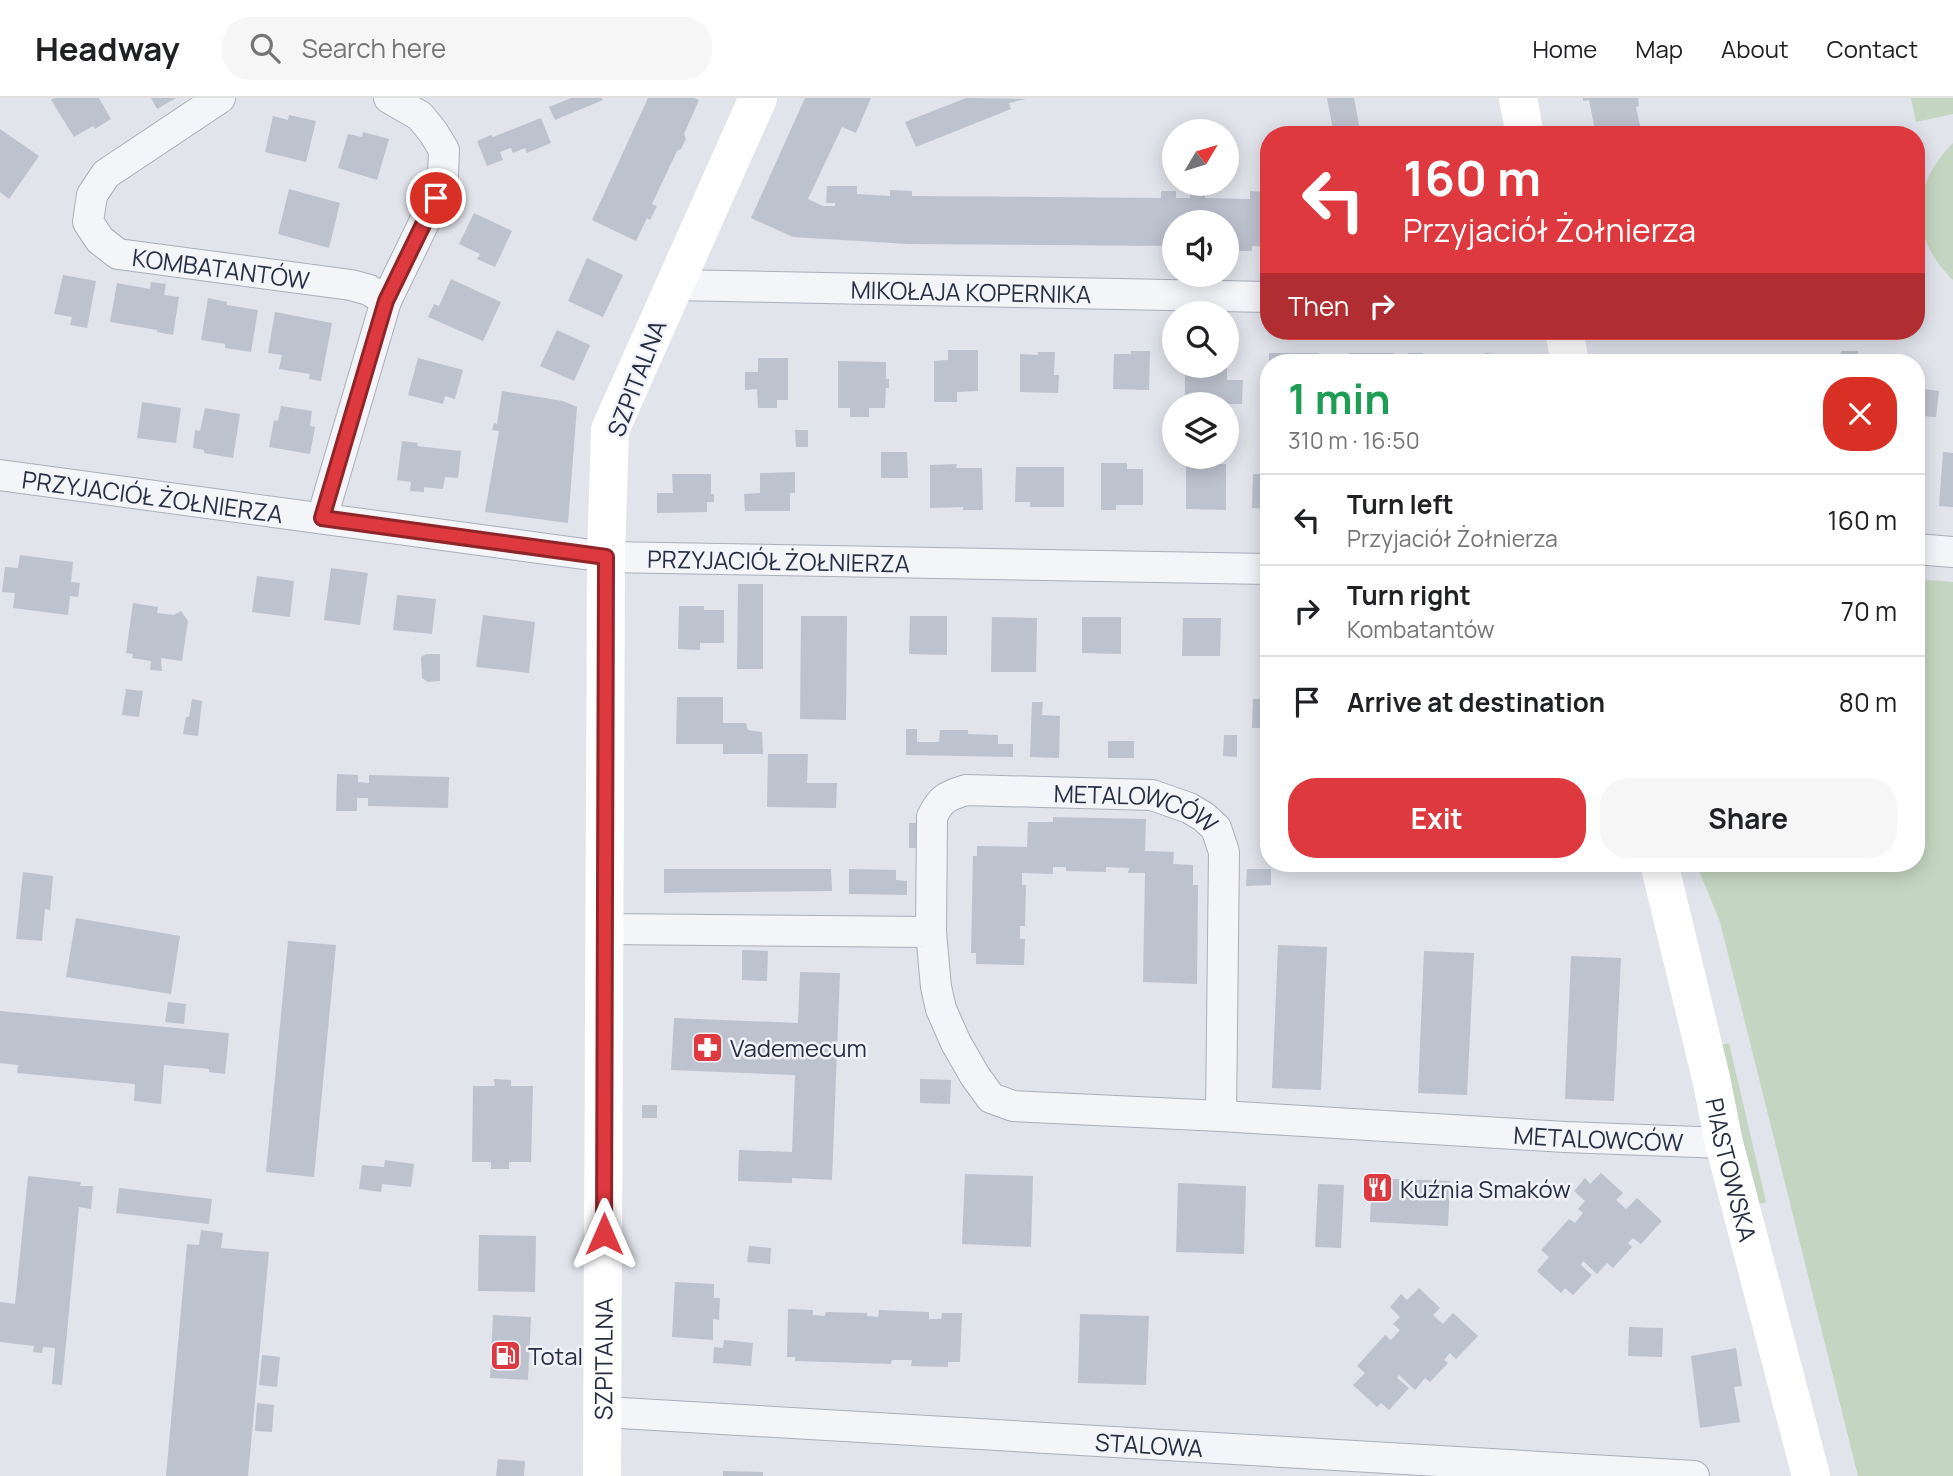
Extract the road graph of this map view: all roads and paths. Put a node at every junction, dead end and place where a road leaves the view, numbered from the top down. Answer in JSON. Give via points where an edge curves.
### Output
{"nodes":[{"id":1,"x":220,"y":98,"type":"edge"},
{"id":2,"x":389,"y":98,"type":"edge"},
{"id":3,"x":758,"y":98,"type":"edge"},
{"id":4,"x":1518,"y":98,"type":"edge"},
{"id":5,"x":1523,"y":126,"type":"edge"},
{"id":6,"x":673,"y":285,"type":"junction"},
{"id":7,"x":1260,"y":297,"type":"edge"},
{"id":8,"x":386,"y":301,"type":"junction"},
{"id":9,"x":0,"y":475,"type":"edge"},
{"id":10,"x":322,"y":518,"type":"junction"},
{"id":11,"x":1925,"y":550,"type":"edge"},
{"id":12,"x":1953,"y":552,"type":"edge"},
{"id":13,"x":606,"y":557,"type":"junction"},
{"id":14,"x":1260,"y":569,"type":"edge"},
{"id":15,"x":1661,"y":872,"type":"edge"},
{"id":16,"x":605,"y":929,"type":"junction"},
{"id":17,"x":931,"y":933,"type":"junction"},
{"id":18,"x":1222,"y":1116,"type":"junction"},
{"id":19,"x":1724,"y":1143,"type":"junction"},
{"id":20,"x":618,"y":1414,"type":"junction"},
{"id":21,"x":603,"y":1476,"type":"edge"},
{"id":22,"x":1694,"y":1476,"type":"edge"},
{"id":23,"x":1811,"y":1476,"type":"edge"}],
"edges":[{"from":1,"to":8,"type":"street","name":"KOMBATANTÓW","via":[[106,174],[92,195],[88,222],[100,240],[118,254],[351,285]]},
{"from":2,"to":8,"type":"street","via":[[420,116],[444,150],[436,198]]},
{"from":3,"to":6,"type":"street","name":"SZPITALNA"},
{"from":4,"to":5,"type":"street"},
{"from":6,"to":7,"type":"street","name":"MIKOŁAJA KOPERNIKA"},
{"from":6,"to":13,"type":"street","name":"SZPITALNA","via":[[610,430]]},
{"from":8,"to":10,"type":"street"},
{"from":9,"to":10,"type":"street","name":"PRZYJACIÓŁ ŻOŁNIERZA"},
{"from":10,"to":13,"type":"street","name":"PRZYJACIÓŁ ŻOŁNIERZA"},
{"from":11,"to":12,"type":"street"},
{"from":13,"to":14,"type":"street","name":"PRZYJACIÓŁ ŻOŁNIERZA"},
{"from":13,"to":16,"type":"street","name":"SZPITALNA"},
{"from":15,"to":19,"type":"street","name":"PIASTOWSKA"},
{"from":16,"to":17,"type":"street"},
{"from":16,"to":20,"type":"street","name":"SZPITALNA"},
{"from":17,"to":18,"type":"street","name":"METALOWCÓW","via":[[933,976],[941,1009],[991,1098],[1013,1107]]},
{"from":17,"to":18,"type":"street","name":"METALOWCÓW","via":[[932,817],[940,801],[951,795],[966,790],[1152,795],[1204,817],[1216,828],[1224,852]]},
{"from":18,"to":19,"type":"street","name":"METALOWCÓW","via":[[1564,1138]]},
{"from":19,"to":23,"type":"street","name":"PIASTOWSKA"},
{"from":20,"to":21,"type":"street","name":"SZPITALNA"},
{"from":20,"to":22,"type":"street","name":"STALOWA"}]}
